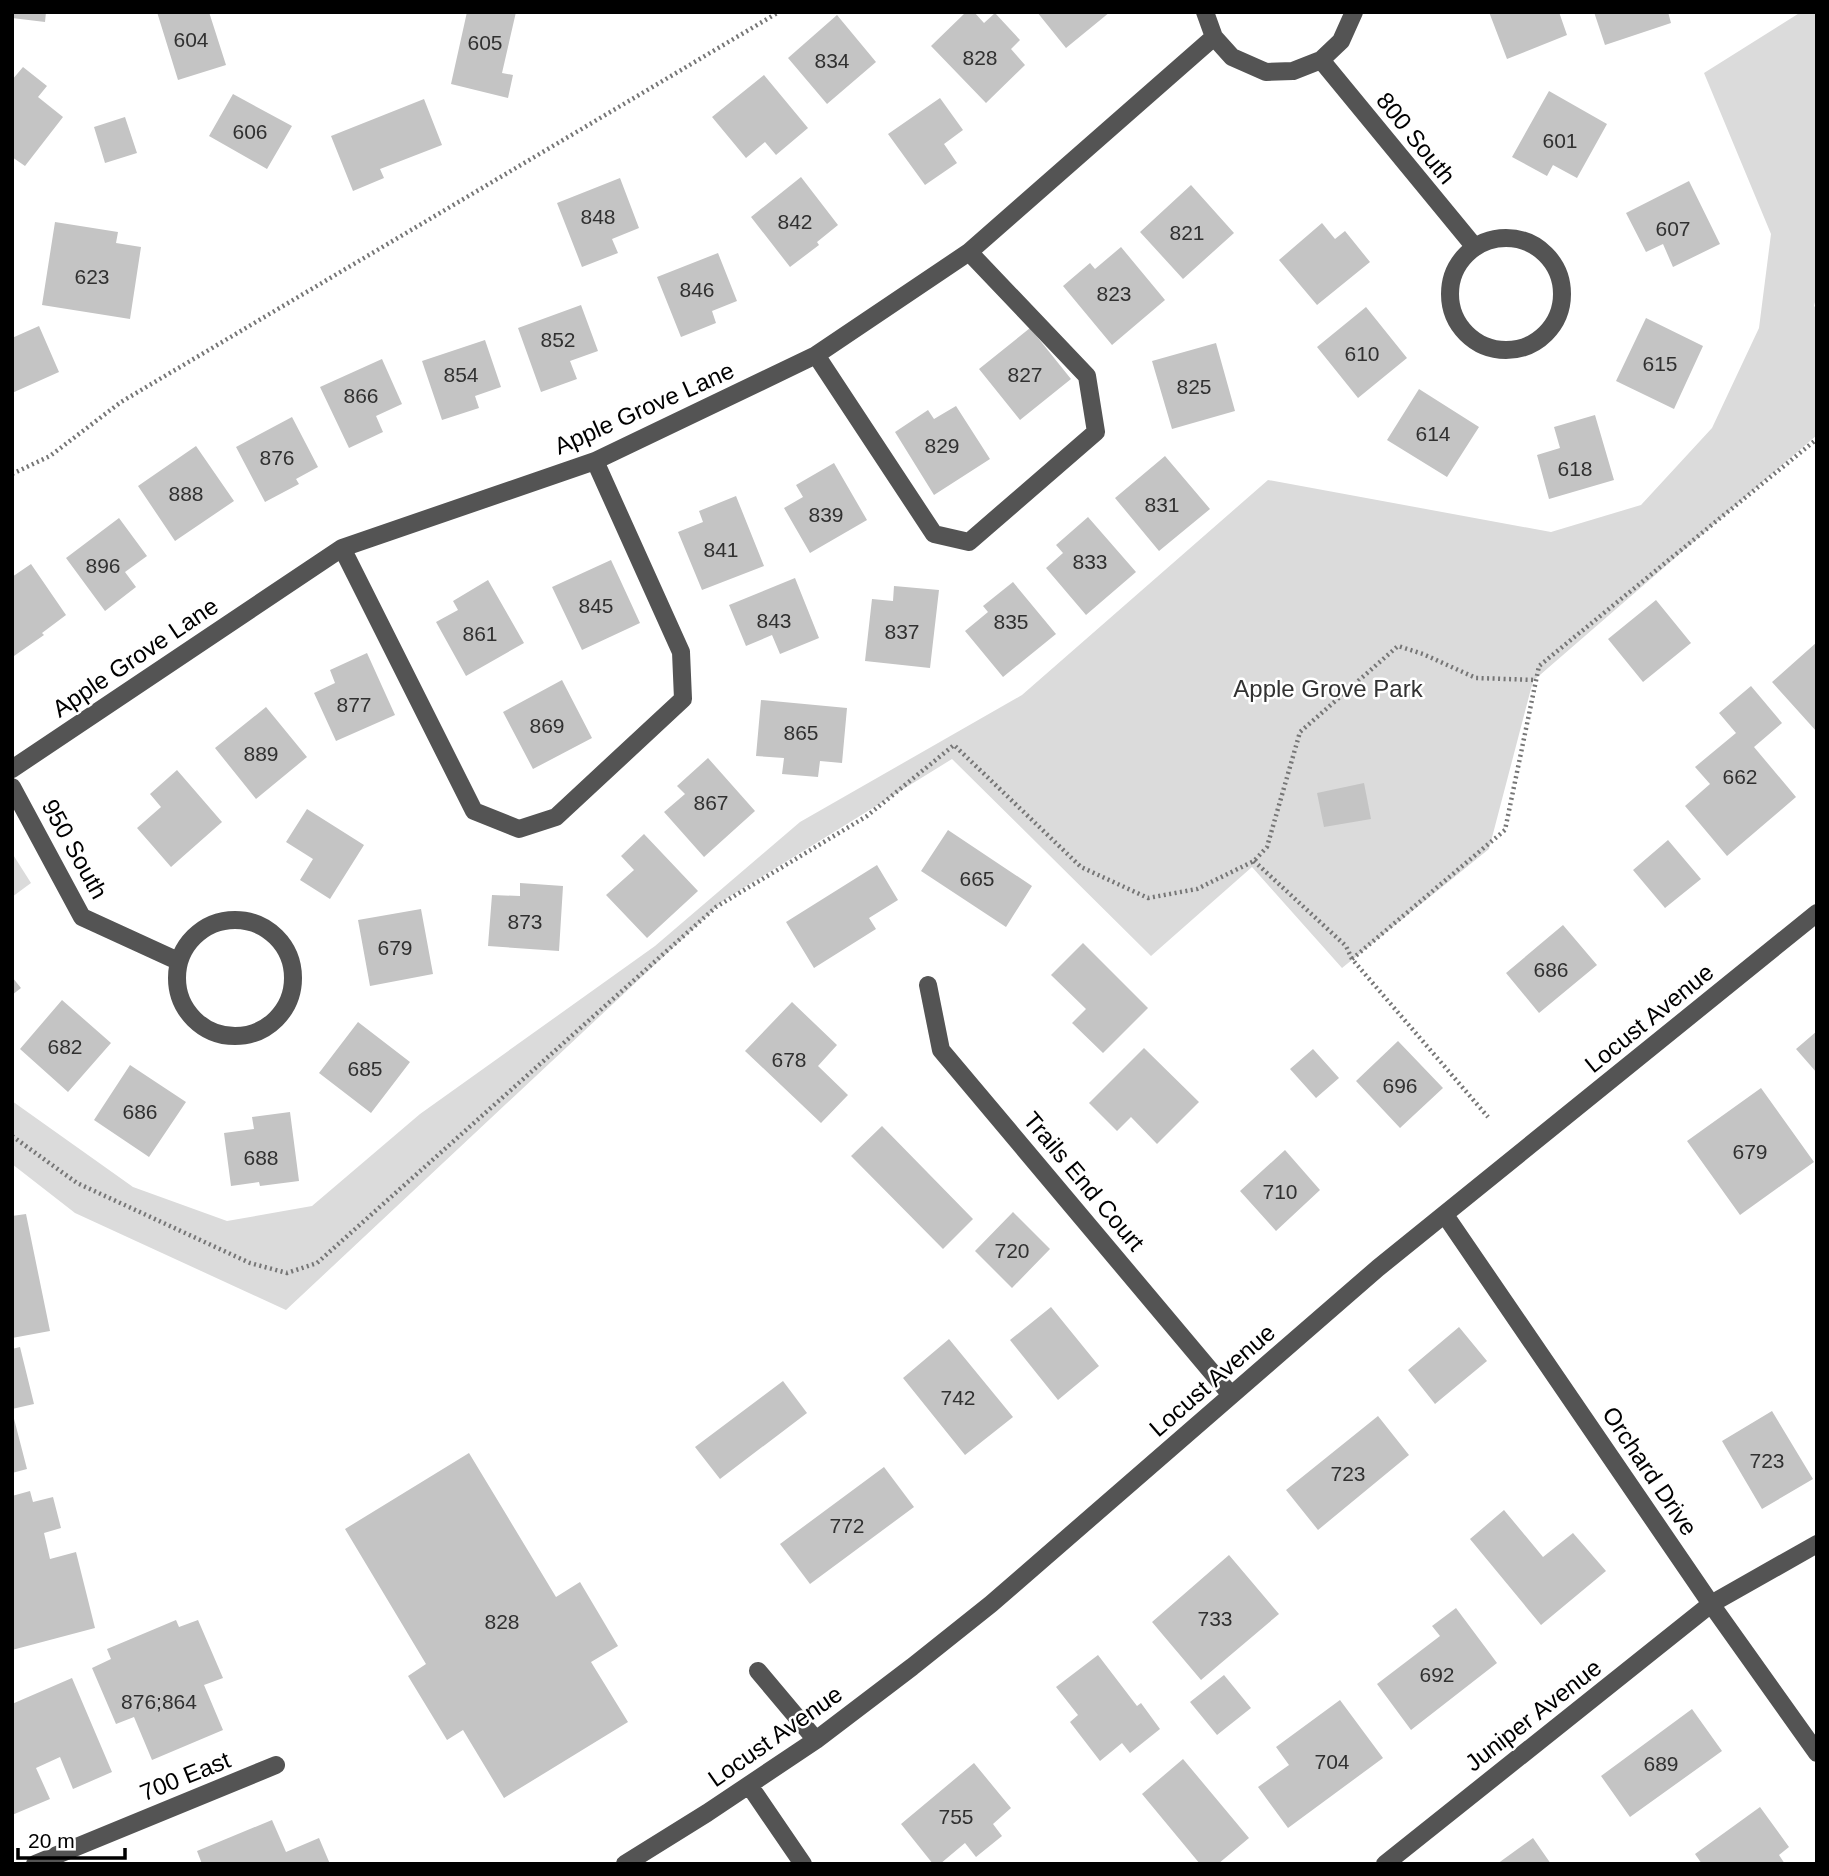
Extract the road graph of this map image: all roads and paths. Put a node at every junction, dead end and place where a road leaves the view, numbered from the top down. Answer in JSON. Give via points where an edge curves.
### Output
{"nodes":[{"id":1,"x":779,"y":12,"type":"edge"},
{"id":2,"x":1205,"y":12,"type":"edge"},
{"id":3,"x":1354,"y":12,"type":"edge"},
{"id":4,"x":1214,"y":37,"type":"junction"},
{"id":5,"x":1321,"y":60,"type":"junction"},
{"id":6,"x":1474,"y":246,"type":"junction"},
{"id":7,"x":969,"y":252,"type":"junction"},
{"id":8,"x":816,"y":355,"type":"junction"},
{"id":9,"x":1817,"y":439,"type":"edge"},
{"id":10,"x":595,"y":461,"type":"junction"},
{"id":11,"x":12,"y":474,"type":"edge"},
{"id":12,"x":342,"y":548,"type":"junction"},
{"id":13,"x":1536,"y":680,"type":"junction"},
{"id":14,"x":12,"y":769,"type":"edge"},
{"id":15,"x":12,"y":787,"type":"edge"},
{"id":16,"x":1254,"y":861,"type":"junction"},
{"id":17,"x":1817,"y":913,"type":"edge"},
{"id":18,"x":1352,"y":959,"type":"junction"},
{"id":19,"x":178,"y":961,"type":"junction"},
{"id":20,"x":928,"y":985,"type":"dead end"},
{"id":21,"x":1489,"y":1117,"type":"dead end"},
{"id":22,"x":12,"y":1136,"type":"edge"},
{"id":23,"x":1445,"y":1215,"type":"junction"},
{"id":24,"x":1231,"y":1395,"type":"junction"},
{"id":25,"x":1817,"y":1544,"type":"edge"},
{"id":26,"x":1711,"y":1604,"type":"junction"},
{"id":27,"x":758,"y":1671,"type":"dead end"},
{"id":28,"x":816,"y":1740,"type":"junction"},
{"id":29,"x":1817,"y":1753,"type":"edge"},
{"id":30,"x":276,"y":1765,"type":"dead end"},
{"id":31,"x":749,"y":1785,"type":"junction"},
{"id":32,"x":35,"y":1864,"type":"edge"},
{"id":33,"x":625,"y":1864,"type":"edge"},
{"id":34,"x":803,"y":1864,"type":"edge"},
{"id":35,"x":1385,"y":1864,"type":"edge"}],
"edges":[{"from":1,"to":11,"type":"path","via":[[133,395],[50,456]]},
{"from":2,"to":4,"type":"street"},
{"from":3,"to":5,"type":"street","via":[[1340,41]]},
{"from":4,"to":5,"type":"street","via":[[1232,57],[1266,72],[1293,71]]},
{"from":4,"to":7,"type":"street","name":"Apple Grove Lane"},
{"from":5,"to":6,"type":"street","name":"800 South"},
{"from":6,"to":6,"type":"street","via":[[1460,260],[1449,287],[1459,325],[1483,345],[1503,350],[1522,348],[1542,338],[1554,323],[1562,297],[1560,277],[1548,256],[1532,243],[1513,237],[1493,238]]},
{"from":7,"to":8,"type":"street","name":"Apple Grove Lane"},
{"from":7,"to":8,"type":"street","via":[[1087,376],[1096,432],[969,542],[934,534]]},
{"from":8,"to":10,"type":"street","name":"Apple Grove Lane"},
{"from":9,"to":13,"type":"path","via":[[1539,666]]},
{"from":10,"to":12,"type":"street","name":"Apple Grove Lane"},
{"from":10,"to":12,"type":"street","via":[[681,652],[683,699],[556,817],[519,829],[474,811]]},
{"from":12,"to":14,"type":"street","name":"Apple Grove Lane"},
{"from":13,"to":16,"type":"path","via":[[1476,678],[1398,646],[1300,732],[1267,847]]},
{"from":13,"to":18,"type":"path","via":[[1505,830]]},
{"from":15,"to":19,"type":"street","name":"950 South","via":[[82,917]]},
{"from":16,"to":18,"type":"path","via":[[1346,946]]},
{"from":16,"to":22,"type":"path","via":[[1197,889],[1148,898],[1081,867],[954,745],[867,816],[716,907],[317,1263],[287,1273],[250,1263],[77,1183]]},
{"from":17,"to":23,"type":"street","name":"Locust Avenue"},
{"from":18,"to":21,"type":"path"},
{"from":19,"to":19,"type":"street","via":[[182,1002],[193,1019],[215,1033],[255,1033],[273,1022],[288,1002],[293,982],[285,947],[272,932],[247,920],[227,919],[201,929]]},
{"from":20,"to":24,"type":"street","name":"Trails End Court","via":[[941,1050]]},
{"from":23,"to":24,"type":"street","name":"Locust Avenue"},
{"from":23,"to":26,"type":"street","name":"Orchard Drive"},
{"from":24,"to":28,"type":"street","name":"Locust Avenue","via":[[991,1604]]},
{"from":25,"to":26,"type":"street","name":"Juniper Avenue"},
{"from":26,"to":29,"type":"street","name":"Orchard Drive"},
{"from":26,"to":35,"type":"street","name":"Juniper Avenue"},
{"from":27,"to":28,"type":"street"},
{"from":28,"to":31,"type":"street","name":"Locust Avenue"},
{"from":30,"to":32,"type":"street","name":"700 East"},
{"from":31,"to":33,"type":"street","name":"Locust Avenue"},
{"from":31,"to":34,"type":"street"}]}
